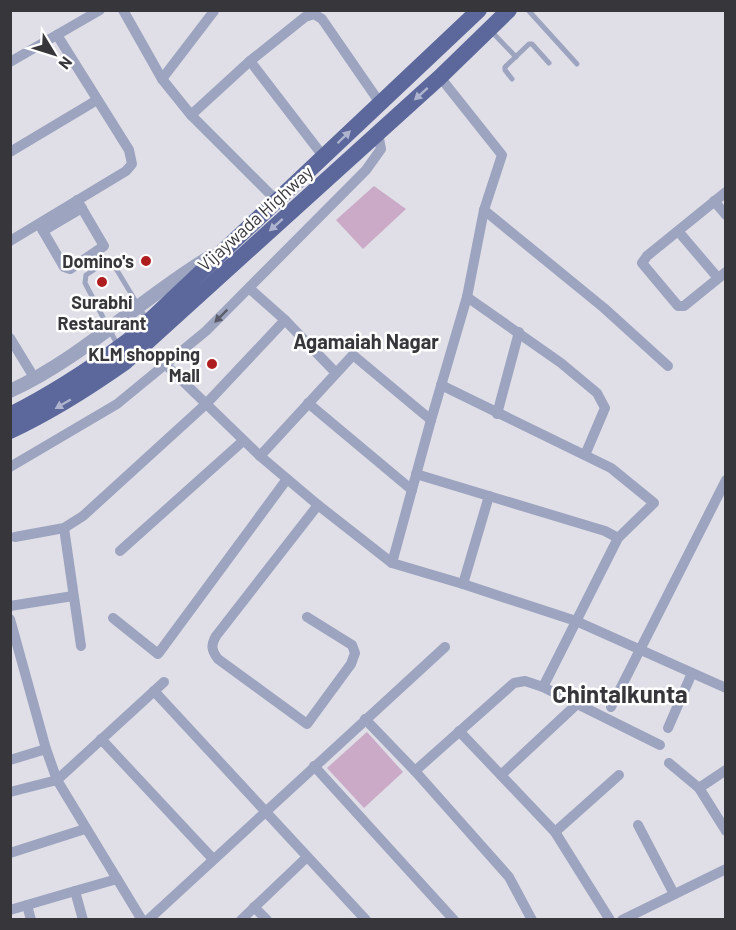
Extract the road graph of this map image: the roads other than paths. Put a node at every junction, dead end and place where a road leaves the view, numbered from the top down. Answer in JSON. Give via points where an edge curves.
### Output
{"nodes":[{"id":1,"x":99,"y":10,"type":"edge"},
{"id":2,"x":123,"y":10,"type":"edge"},
{"id":3,"x":479,"y":10,"type":"edge"},
{"id":4,"x":509,"y":10,"type":"edge"},
{"id":5,"x":528,"y":10,"type":"edge"},
{"id":6,"x":214,"y":11,"type":"edge"},
{"id":7,"x":490,"y":29,"type":"junction"},
{"id":8,"x":57,"y":35,"type":"junction"},
{"id":9,"x":451,"y":38,"type":"junction"},
{"id":10,"x":464,"y":53,"type":"junction"},
{"id":11,"x":516,"y":57,"type":"junction"},
{"id":12,"x":12,"y":59,"type":"edge"},
{"id":13,"x":250,"y":61,"type":"junction"},
{"id":14,"x":549,"y":63,"type":"dead end"},
{"id":15,"x":577,"y":64,"type":"dead end"},
{"id":16,"x":440,"y":77,"type":"junction"},
{"id":17,"x":162,"y":79,"type":"junction"},
{"id":18,"x":512,"y":79,"type":"dead end"},
{"id":19,"x":97,"y":100,"type":"junction"},
{"id":20,"x":380,"y":103,"type":"junction"},
{"id":21,"x":191,"y":115,"type":"junction"},
{"id":22,"x":378,"y":133,"type":"junction"},
{"id":23,"x":10,"y":152,"type":"edge"},
{"id":24,"x":323,"y":156,"type":"junction"},
{"id":25,"x":726,"y":192,"type":"edge"},
{"id":26,"x":276,"y":200,"type":"junction"},
{"id":27,"x":714,"y":201,"type":"junction"},
{"id":28,"x":79,"y":204,"type":"junction"},
{"id":29,"x":484,"y":210,"type":"junction"},
{"id":30,"x":726,"y":215,"type":"edge"},
{"id":31,"x":41,"y":228,"type":"junction"},
{"id":32,"x":678,"y":231,"type":"junction"},
{"id":33,"x":10,"y":241,"type":"edge"},
{"id":34,"x":222,"y":251,"type":"junction"},
{"id":35,"x":722,"y":275,"type":"edge"},
{"id":36,"x":249,"y":288,"type":"junction"},
{"id":37,"x":467,"y":297,"type":"junction"},
{"id":38,"x":139,"y":306,"type":"junction"},
{"id":39,"x":285,"y":320,"type":"junction"},
{"id":40,"x":148,"y":321,"type":"junction"},
{"id":41,"x":109,"y":328,"type":"junction"},
{"id":42,"x":519,"y":332,"type":"junction"},
{"id":43,"x":10,"y":338,"type":"edge"},
{"id":44,"x":119,"y":347,"type":"junction"},
{"id":45,"x":165,"y":364,"type":"junction"},
{"id":46,"x":669,"y":366,"type":"dead end"},
{"id":47,"x":336,"y":373,"type":"junction"},
{"id":48,"x":35,"y":380,"type":"junction"},
{"id":49,"x":441,"y":386,"type":"junction"},
{"id":50,"x":10,"y":391,"type":"edge"},
{"id":51,"x":308,"y":403,"type":"junction"},
{"id":52,"x":206,"y":404,"type":"junction"},
{"id":53,"x":497,"y":414,"type":"junction"},
{"id":54,"x":10,"y":415,"type":"edge"},
{"id":55,"x":430,"y":420,"type":"junction"},
{"id":56,"x":10,"y":431,"type":"edge"},
{"id":57,"x":243,"y":441,"type":"junction"},
{"id":58,"x":585,"y":455,"type":"junction"},
{"id":59,"x":260,"y":456,"type":"junction"},
{"id":60,"x":10,"y":467,"type":"edge"},
{"id":61,"x":416,"y":474,"type":"junction"},
{"id":62,"x":287,"y":478,"type":"junction"},
{"id":63,"x":726,"y":480,"type":"edge"},
{"id":64,"x":412,"y":490,"type":"junction"},
{"id":65,"x":489,"y":496,"type":"junction"},
{"id":66,"x":318,"y":505,"type":"junction"},
{"id":67,"x":63,"y":528,"type":"junction"},
{"id":68,"x":15,"y":537,"type":"dead end"},
{"id":69,"x":618,"y":538,"type":"junction"},
{"id":70,"x":120,"y":551,"type":"dead end"},
{"id":71,"x":392,"y":563,"type":"junction"},
{"id":72,"x":463,"y":584,"type":"junction"},
{"id":73,"x":74,"y":596,"type":"junction"},
{"id":74,"x":10,"y":606,"type":"edge"},
{"id":75,"x":307,"y":617,"type":"dead end"},
{"id":76,"x":113,"y":618,"type":"dead end"},
{"id":77,"x":10,"y":619,"type":"edge"},
{"id":78,"x":576,"y":621,"type":"junction"},
{"id":79,"x":81,"y":646,"type":"dead end"},
{"id":80,"x":445,"y":647,"type":"dead end"},
{"id":81,"x":640,"y":649,"type":"junction"},
{"id":82,"x":692,"y":673,"type":"junction"},
{"id":83,"x":164,"y":682,"type":"dead end"},
{"id":84,"x":543,"y":687,"type":"junction"},
{"id":85,"x":726,"y":688,"type":"edge"},
{"id":86,"x":154,"y":691,"type":"junction"},
{"id":87,"x":577,"y":704,"type":"junction"},
{"id":88,"x":611,"y":707,"type":"dead end"},
{"id":89,"x":365,"y":719,"type":"junction"},
{"id":90,"x":668,"y":728,"type":"dead end"},
{"id":91,"x":459,"y":731,"type":"junction"},
{"id":92,"x":101,"y":739,"type":"junction"},
{"id":93,"x":660,"y":745,"type":"dead end"},
{"id":94,"x":46,"y":749,"type":"junction"},
{"id":95,"x":10,"y":760,"type":"edge"},
{"id":96,"x":669,"y":762,"type":"dead end"},
{"id":97,"x":314,"y":766,"type":"junction"},
{"id":98,"x":726,"y":770,"type":"edge"},
{"id":99,"x":415,"y":771,"type":"junction"},
{"id":100,"x":501,"y":775,"type":"junction"},
{"id":101,"x":619,"y":775,"type":"dead end"},
{"id":102,"x":57,"y":780,"type":"junction"},
{"id":103,"x":699,"y":788,"type":"junction"},
{"id":104,"x":10,"y":792,"type":"edge"},
{"id":105,"x":266,"y":811,"type":"junction"},
{"id":106,"x":638,"y":825,"type":"dead end"},
{"id":107,"x":85,"y":829,"type":"junction"},
{"id":108,"x":726,"y":831,"type":"edge"},
{"id":109,"x":555,"y":832,"type":"junction"},
{"id":110,"x":10,"y":853,"type":"edge"},
{"id":111,"x":307,"y":857,"type":"junction"},
{"id":112,"x":213,"y":859,"type":"junction"},
{"id":113,"x":726,"y":869,"type":"edge"},
{"id":114,"x":117,"y":879,"type":"junction"},
{"id":115,"x":75,"y":891,"type":"junction"},
{"id":116,"x":674,"y":894,"type":"junction"},
{"id":117,"x":27,"y":905,"type":"junction"},
{"id":118,"x":254,"y":907,"type":"junction"},
{"id":119,"x":10,"y":910,"type":"edge"},
{"id":120,"x":31,"y":920,"type":"edge"},
{"id":121,"x":83,"y":920,"type":"edge"},
{"id":122,"x":142,"y":920,"type":"edge"},
{"id":123,"x":148,"y":920,"type":"edge"},
{"id":124,"x":241,"y":920,"type":"edge"},
{"id":125,"x":267,"y":920,"type":"edge"},
{"id":126,"x":366,"y":920,"type":"edge"},
{"id":127,"x":454,"y":920,"type":"edge"},
{"id":128,"x":532,"y":920,"type":"edge"},
{"id":129,"x":610,"y":920,"type":"edge"},
{"id":130,"x":622,"y":920,"type":"edge"}],
"edges":[{"from":1,"to":8,"type":"street"},
{"from":2,"to":17,"type":"street"},
{"from":3,"to":9,"type":"highway","name":"Vijaywada Highway"},
{"from":4,"to":7,"type":"highway","name":"Vijaywada Highway"},
{"from":5,"to":15,"type":"lane"},
{"from":6,"to":17,"type":"street"},
{"from":7,"to":10,"type":"highway","name":"Vijaywada Highway"},
{"from":7,"to":11,"type":"lane"},
{"from":8,"to":12,"type":"street"},
{"from":8,"to":19,"type":"street"},
{"from":9,"to":10,"type":"highway"},
{"from":9,"to":20,"type":"highway","name":"Vijaywada Highway"},
{"from":10,"to":16,"type":"highway","name":"Vijaywada Highway"},
{"from":11,"to":14,"type":"lane","via":[[531,43]]},
{"from":11,"to":18,"type":"lane","via":[[504,69]]},
{"from":13,"to":20,"type":"street","via":[[314,14],[322,19]]},
{"from":13,"to":21,"type":"street"},
{"from":13,"to":24,"type":"street"},
{"from":16,"to":22,"type":"highway","name":"Vijaywada Highway","one_way":true},
{"from":16,"to":29,"type":"street","via":[[502,154]]},
{"from":17,"to":21,"type":"street"},
{"from":19,"to":23,"type":"street"},
{"from":19,"to":28,"type":"street","via":[[129,150],[132,164]]},
{"from":24,"to":20,"type":"highway","name":"Vijaywada Highway","one_way":true},
{"from":21,"to":26,"type":"street"},
{"from":22,"to":36,"type":"street","via":[[381,149],[366,170]]},
{"from":22,"to":56,"type":"highway","name":"Vijaywada Highway","one_way":true,"via":[[124,363],[83,393]]},
{"from":24,"to":26,"type":"highway","name":"Vijaywada Highway"},
{"from":25,"to":27,"type":"street"},
{"from":26,"to":34,"type":"highway","name":"Vijaywada Highway"},
{"from":27,"to":30,"type":"street"},
{"from":27,"to":32,"type":"street"},
{"from":28,"to":31,"type":"street"},
{"from":28,"to":31,"type":"street","via":[[104,246],[70,269],[64,267]]},
{"from":29,"to":37,"type":"street"},
{"from":29,"to":46,"type":"street"},
{"from":31,"to":33,"type":"street"},
{"from":32,"to":35,"type":"street"},
{"from":32,"to":35,"type":"street","via":[[646,256],[642,264],[678,306],[684,306]]},
{"from":34,"to":38,"type":"street"},
{"from":34,"to":40,"type":"highway","name":"Vijaywada Highway"},
{"from":36,"to":39,"type":"street"},
{"from":36,"to":45,"type":"street","one_way":true,"via":[[206,331]]},
{"from":37,"to":42,"type":"street"},
{"from":37,"to":49,"type":"street"},
{"from":38,"to":40,"type":"lane"},
{"from":38,"to":41,"type":"street"},
{"from":38,"to":41,"type":"lane","via":[[112,262],[86,275],[85,283]]},
{"from":39,"to":47,"type":"street"},
{"from":39,"to":52,"type":"street"},
{"from":40,"to":44,"type":"highway","name":"Vijaywada Highway"},
{"from":41,"to":44,"type":"lane"},
{"from":41,"to":48,"type":"street"},
{"from":42,"to":53,"type":"street"},
{"from":42,"to":58,"type":"street","via":[[597,393],[605,408]]},
{"from":43,"to":48,"type":"street"},
{"from":44,"to":54,"type":"highway","name":"Vijaywada Highway","via":[[82,375]]},
{"from":45,"to":52,"type":"street"},
{"from":45,"to":60,"type":"street","via":[[117,404]]},
{"from":47,"to":51,"type":"street"},
{"from":47,"to":55,"type":"street","via":[[353,355]]},
{"from":48,"to":50,"type":"street"},
{"from":49,"to":53,"type":"street"},
{"from":49,"to":55,"type":"street"},
{"from":51,"to":59,"type":"street"},
{"from":51,"to":64,"type":"street"},
{"from":52,"to":57,"type":"street"},
{"from":52,"to":67,"type":"street","via":[[83,516]]},
{"from":53,"to":58,"type":"street"},
{"from":55,"to":61,"type":"street"},
{"from":57,"to":59,"type":"street"},
{"from":57,"to":70,"type":"street"},
{"from":58,"to":69,"type":"street","via":[[611,468],[654,504]]},
{"from":59,"to":62,"type":"street"},
{"from":61,"to":64,"type":"street"},
{"from":61,"to":65,"type":"street"},
{"from":62,"to":66,"type":"street"},
{"from":62,"to":76,"type":"street","via":[[158,654]]},
{"from":63,"to":81,"type":"street"},
{"from":64,"to":71,"type":"street"},
{"from":65,"to":69,"type":"street"},
{"from":65,"to":72,"type":"street"},
{"from":66,"to":71,"type":"street"},
{"from":66,"to":75,"type":"street","via":[[212,645],[218,659],[307,724],[355,653],[352,645]]},
{"from":67,"to":68,"type":"street"},
{"from":67,"to":73,"type":"street"},
{"from":69,"to":78,"type":"street"},
{"from":71,"to":72,"type":"street"},
{"from":72,"to":78,"type":"street"},
{"from":73,"to":74,"type":"street"},
{"from":73,"to":79,"type":"street"},
{"from":77,"to":94,"type":"street"},
{"from":78,"to":81,"type":"street"},
{"from":78,"to":84,"type":"street"},
{"from":80,"to":89,"type":"street"},
{"from":81,"to":82,"type":"street"},
{"from":81,"to":88,"type":"street"},
{"from":82,"to":85,"type":"street"},
{"from":82,"to":90,"type":"street"},
{"from":83,"to":86,"type":"street"},
{"from":84,"to":87,"type":"street"},
{"from":84,"to":91,"type":"street","via":[[525,681],[514,683]]},
{"from":86,"to":92,"type":"street"},
{"from":86,"to":105,"type":"street"},
{"from":87,"to":93,"type":"street"},
{"from":87,"to":100,"type":"street"},
{"from":89,"to":97,"type":"street"},
{"from":89,"to":99,"type":"street"},
{"from":91,"to":99,"type":"street"},
{"from":91,"to":100,"type":"street"},
{"from":92,"to":102,"type":"street"},
{"from":92,"to":112,"type":"street"},
{"from":94,"to":95,"type":"street"},
{"from":94,"to":102,"type":"street"},
{"from":96,"to":103,"type":"street"},
{"from":97,"to":105,"type":"street"},
{"from":97,"to":127,"type":"street"},
{"from":98,"to":103,"type":"street"},
{"from":99,"to":128,"type":"street","via":[[509,877]]},
{"from":100,"to":109,"type":"street"},
{"from":101,"to":109,"type":"street"},
{"from":102,"to":104,"type":"street"},
{"from":102,"to":107,"type":"street"},
{"from":103,"to":108,"type":"street"},
{"from":105,"to":111,"type":"street"},
{"from":105,"to":112,"type":"street"},
{"from":106,"to":116,"type":"street"},
{"from":107,"to":110,"type":"street"},
{"from":107,"to":114,"type":"street"},
{"from":109,"to":129,"type":"street"},
{"from":111,"to":118,"type":"street"},
{"from":111,"to":126,"type":"street"},
{"from":112,"to":123,"type":"street"},
{"from":113,"to":116,"type":"street"},
{"from":114,"to":115,"type":"street"},
{"from":114,"to":122,"type":"street"},
{"from":115,"to":117,"type":"street"},
{"from":115,"to":121,"type":"street"},
{"from":116,"to":130,"type":"street"},
{"from":117,"to":119,"type":"street"},
{"from":117,"to":120,"type":"street"},
{"from":118,"to":124,"type":"street"},
{"from":118,"to":125,"type":"street"}]}
